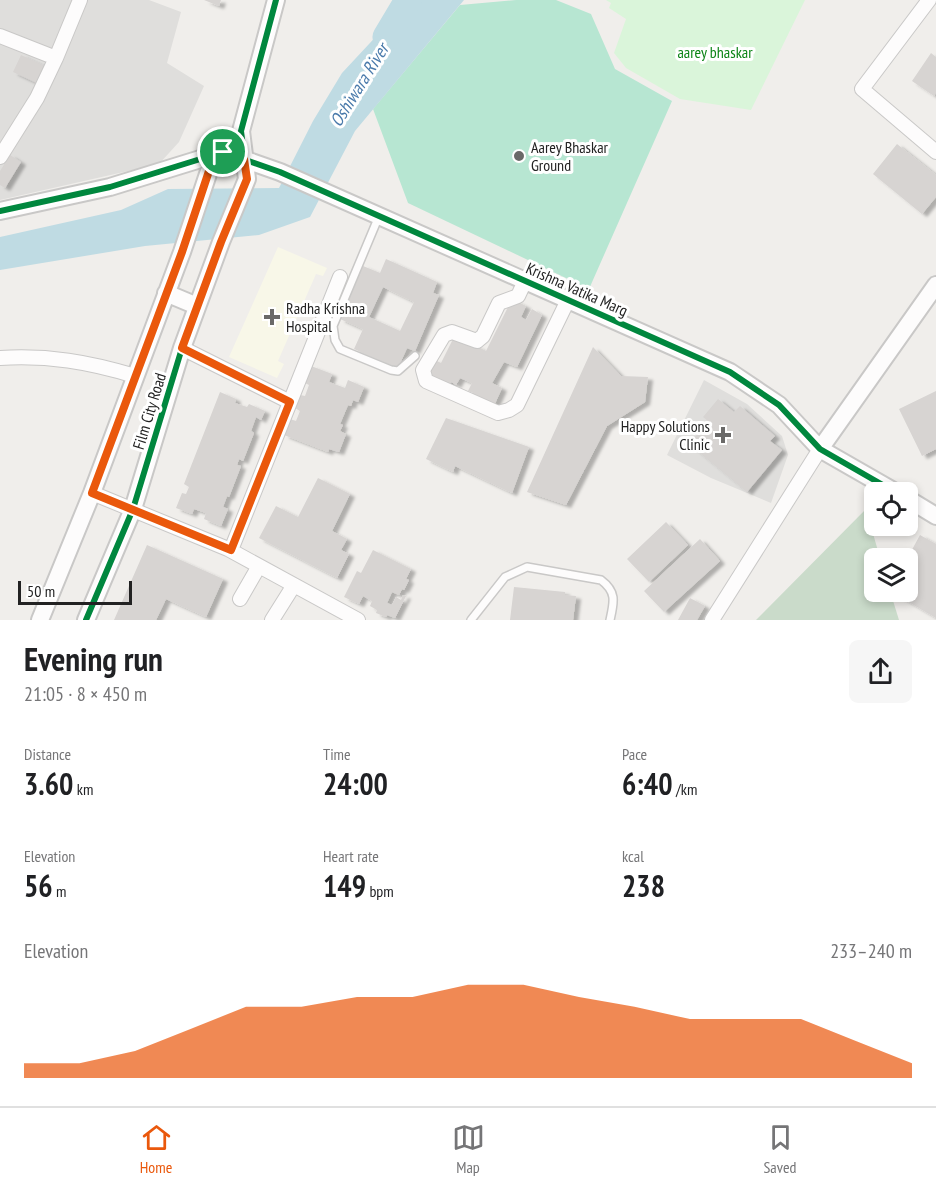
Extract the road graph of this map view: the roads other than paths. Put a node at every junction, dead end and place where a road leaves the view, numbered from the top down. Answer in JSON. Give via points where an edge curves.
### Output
{"nodes":[{"id":1,"x":80,"y":0,"type":"edge"},
{"id":2,"x":276,"y":0,"type":"edge"},
{"id":3,"x":929,"y":0,"type":"edge"},
{"id":4,"x":0,"y":36,"type":"edge"},
{"id":5,"x":56,"y":58,"type":"junction"},
{"id":6,"x":241,"y":131,"type":"junction"},
{"id":7,"x":1,"y":152,"type":"edge"},
{"id":8,"x":223,"y":152,"type":"junction"},
{"id":9,"x":936,"y":152,"type":"edge"},
{"id":10,"x":244,"y":159,"type":"junction"},
{"id":11,"x":0,"y":211,"type":"edge"},
{"id":12,"x":379,"y":216,"type":"junction"},
{"id":13,"x":340,"y":277,"type":"dead end"},
{"id":14,"x":525,"y":281,"type":"junction"},
{"id":15,"x":936,"y":285,"type":"edge"},
{"id":16,"x":166,"y":293,"type":"junction"},
{"id":17,"x":568,"y":300,"type":"junction"},
{"id":18,"x":197,"y":306,"type":"junction"},
{"id":19,"x":182,"y":348,"type":"junction"},
{"id":20,"x":415,"y":356,"type":"dead end"},
{"id":21,"x":0,"y":358,"type":"edge"},
{"id":22,"x":135,"y":376,"type":"junction"},
{"id":23,"x":290,"y":402,"type":"junction"},
{"id":24,"x":820,"y":449,"type":"junction"},
{"id":25,"x":878,"y":482,"type":"edge"},
{"id":26,"x":92,"y":493,"type":"junction"},
{"id":27,"x":918,"y":506,"type":"edge"},
{"id":28,"x":133,"y":509,"type":"junction"},
{"id":29,"x":936,"y":516,"type":"edge"},
{"id":30,"x":231,"y":550,"type":"junction"},
{"id":31,"x":256,"y":564,"type":"junction"},
{"id":32,"x":294,"y":585,"type":"junction"},
{"id":33,"x":237,"y":598,"type":"dead end"},
{"id":34,"x":351,"y":618,"type":"edge"},
{"id":35,"x":40,"y":620,"type":"edge"},
{"id":36,"x":86,"y":620,"type":"edge"},
{"id":37,"x":272,"y":620,"type":"edge"},
{"id":38,"x":471,"y":620,"type":"edge"},
{"id":39,"x":610,"y":620,"type":"edge"},
{"id":40,"x":712,"y":620,"type":"edge"}],
"edges":[{"from":1,"to":5,"type":"street"},
{"from":2,"to":6,"type":"street","name":"Film City Road"},
{"from":3,"to":9,"type":"street","via":[[862,89]]},
{"from":4,"to":5,"type":"street"},
{"from":5,"to":7,"type":"street","via":[[37,98]]},
{"from":6,"to":8,"type":"street","name":"Film City Road"},
{"from":6,"to":10,"type":"street","name":"Film City Road"},
{"from":8,"to":10,"type":"street","name":"Krishna Vatika Marg"},
{"from":8,"to":11,"type":"street","via":[[110,187]]},
{"from":8,"to":16,"type":"street","name":"Film City Road","via":[[209,171]]},
{"from":10,"to":12,"type":"street","name":"Krishna Vatika Marg"},
{"from":10,"to":18,"type":"street","name":"Film City Road","via":[[247,179]]},
{"from":12,"to":14,"type":"street","name":"Krishna Vatika Marg"},
{"from":12,"to":20,"type":"lane","via":[[333,326],[334,340],[340,349],[391,370],[398,371]]},
{"from":13,"to":23,"type":"street"},
{"from":14,"to":17,"type":"street","name":"Krishna Vatika Marg"},
{"from":14,"to":17,"type":"street","via":[[518,296],[499,303],[483,336],[477,340],[452,332],[444,335],[423,370],[426,381],[498,413],[518,405]]},
{"from":15,"to":24,"type":"street"},
{"from":16,"to":18,"type":"street"},
{"from":16,"to":22,"type":"street","name":"Film City Road"},
{"from":17,"to":24,"type":"street","name":"Krishna Vatika Marg","via":[[730,372],[779,405]]},
{"from":18,"to":19,"type":"street","name":"Film City Road"},
{"from":19,"to":23,"type":"street"},
{"from":19,"to":28,"type":"street","name":"Film City Road"},
{"from":21,"to":22,"type":"street","via":[[58,358]]},
{"from":22,"to":26,"type":"street","name":"Film City Road"},
{"from":23,"to":30,"type":"street"},
{"from":24,"to":25,"type":"street","name":"Krishna Vatika Marg"},
{"from":24,"to":40,"type":"street"},
{"from":26,"to":28,"type":"street"},
{"from":26,"to":35,"type":"street","name":"Film City Road"},
{"from":27,"to":29,"type":"street"},
{"from":28,"to":30,"type":"street"},
{"from":28,"to":36,"type":"street","name":"Film City Road"},
{"from":30,"to":31,"type":"street"},
{"from":31,"to":32,"type":"street"},
{"from":31,"to":33,"type":"street"},
{"from":32,"to":34,"type":"street"},
{"from":32,"to":37,"type":"street"},
{"from":38,"to":39,"type":"lane","via":[[505,577],[527,567],[601,580],[610,586],[614,599]]}]}
